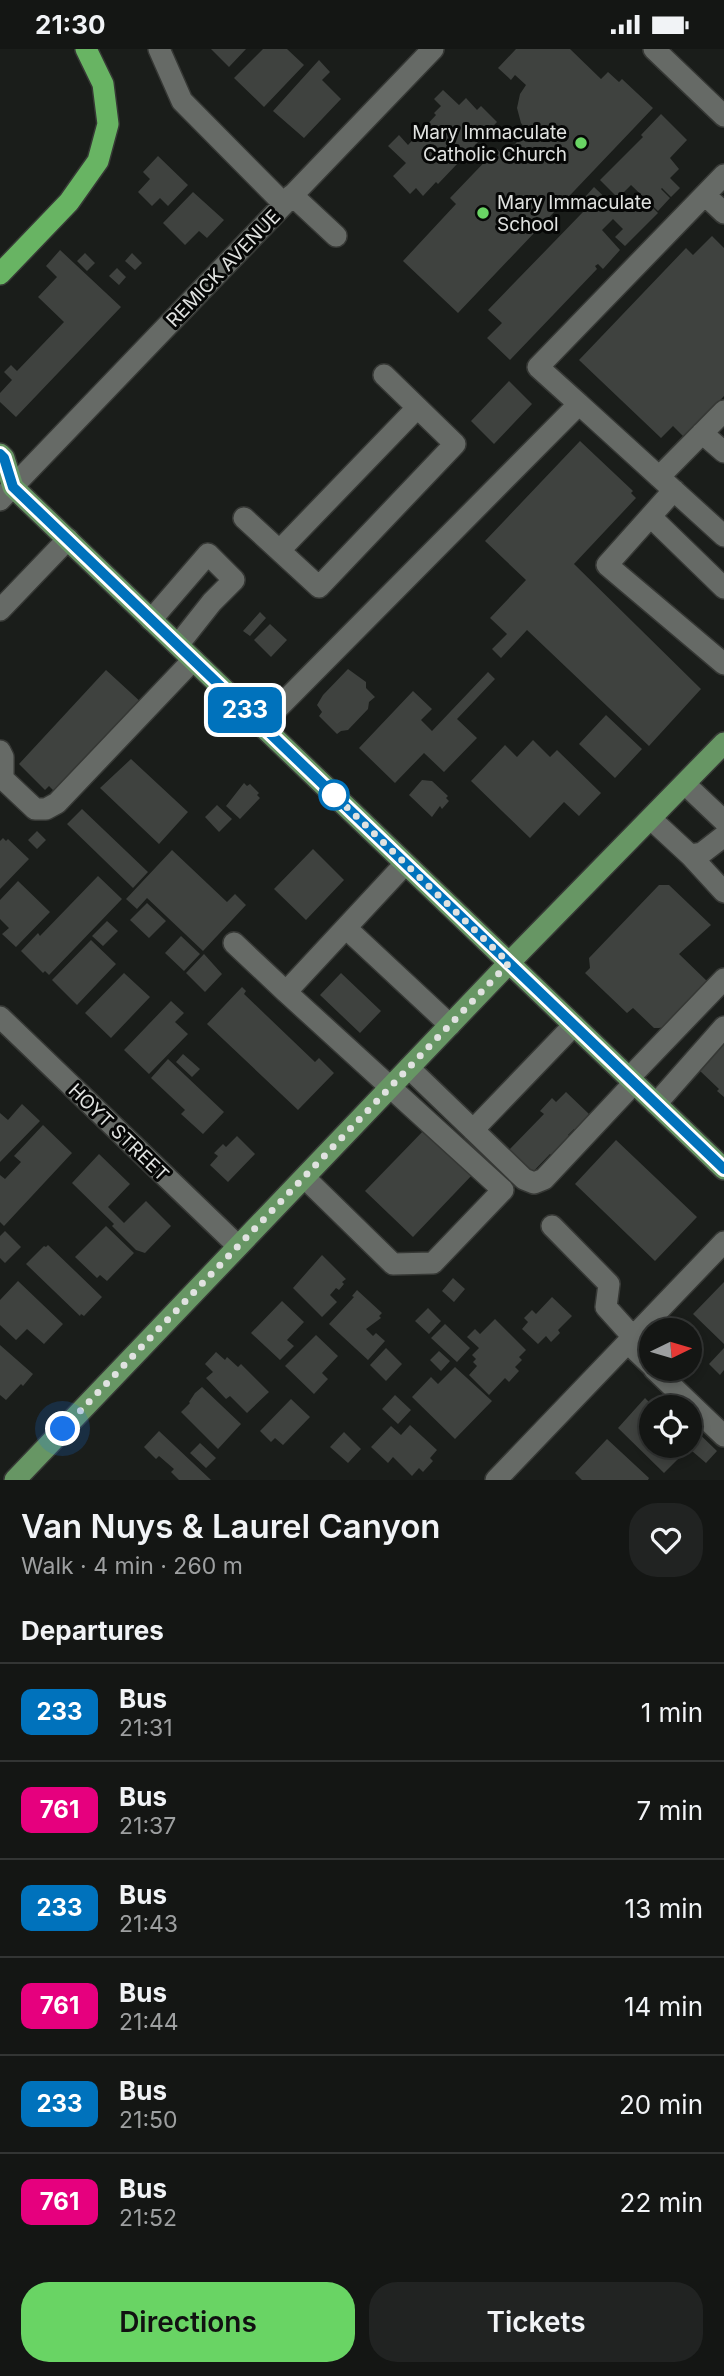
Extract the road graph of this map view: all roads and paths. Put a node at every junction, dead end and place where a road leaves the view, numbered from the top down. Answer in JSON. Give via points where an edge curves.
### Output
{"nodes":[{"id":1,"x":86,"y":49,"type":"edge"},
{"id":2,"x":159,"y":49,"type":"edge"},
{"id":3,"x":433,"y":49,"type":"edge"},
{"id":4,"x":654,"y":49,"type":"edge"},
{"id":5,"x":724,"y":116,"type":"edge"},
{"id":6,"x":724,"y":175,"type":"edge"},
{"id":7,"x":705,"y":195,"type":"junction"},
{"id":8,"x":288,"y":199,"type":"junction"},
{"id":9,"x":724,"y":213,"type":"edge"},
{"id":10,"x":336,"y":236,"type":"dead end"},
{"id":11,"x":0,"y":274,"type":"edge"},
{"id":12,"x":384,"y":375,"type":"dead end"},
{"id":13,"x":579,"y":404,"type":"junction"},
{"id":14,"x":418,"y":408,"type":"junction"},
{"id":15,"x":724,"y":411,"type":"edge"},
{"id":16,"x":702,"y":433,"type":"junction"},
{"id":17,"x":724,"y":452,"type":"edge"},
{"id":18,"x":0,"y":454,"type":"edge"},
{"id":19,"x":667,"y":483,"type":"junction"},
{"id":20,"x":4,"y":491,"type":"edge"},
{"id":21,"x":244,"y":517,"type":"dead end"},
{"id":22,"x":651,"y":517,"type":"junction"},
{"id":23,"x":724,"y":536,"type":"edge"},
{"id":24,"x":68,"y":539,"type":"junction"},
{"id":25,"x":279,"y":550,"type":"junction"},
{"id":26,"x":724,"y":588,"type":"edge"},
{"id":27,"x":0,"y":610,"type":"edge"},
{"id":28,"x":152,"y":620,"type":"junction"},
{"id":29,"x":177,"y":645,"type":"junction"},
{"id":30,"x":721,"y":654,"type":"edge"},
{"id":31,"x":193,"y":660,"type":"junction"},
{"id":32,"x":261,"y":725,"type":"junction"},
{"id":33,"x":724,"y":743,"type":"edge"},
{"id":34,"x":0,"y":751,"type":"edge"},
{"id":35,"x":1,"y":777,"type":"edge"},
{"id":36,"x":685,"y":784,"type":"junction"},
{"id":37,"x":651,"y":819,"type":"junction"},
{"id":38,"x":724,"y":821,"type":"edge"},
{"id":39,"x":724,"y":836,"type":"edge"},
{"id":40,"x":697,"y":859,"type":"junction"},
{"id":41,"x":405,"y":864,"type":"junction"},
{"id":42,"x":724,"y":892,"type":"edge"},
{"id":43,"x":346,"y":928,"type":"junction"},
{"id":44,"x":234,"y":943,"type":"dead end"},
{"id":45,"x":509,"y":963,"type":"junction"},
{"id":46,"x":724,"y":979,"type":"edge"},
{"id":47,"x":286,"y":992,"type":"junction"},
{"id":48,"x":0,"y":1017,"type":"edge"},
{"id":49,"x":450,"y":1025,"type":"junction"},
{"id":50,"x":574,"y":1025,"type":"junction"},
{"id":51,"x":724,"y":1027,"type":"edge"},
{"id":52,"x":409,"y":1069,"type":"junction"},
{"id":53,"x":631,"y":1080,"type":"junction"},
{"id":54,"x":391,"y":1087,"type":"junction"},
{"id":55,"x":656,"y":1104,"type":"junction"},
{"id":56,"x":474,"y":1131,"type":"junction"},
{"id":57,"x":724,"y":1169,"type":"edge"},
{"id":58,"x":304,"y":1178,"type":"junction"},
{"id":59,"x":552,"y":1226,"type":"dead end"},
{"id":60,"x":724,"y":1243,"type":"edge"},
{"id":61,"x":238,"y":1246,"type":"junction"},
{"id":62,"x":631,"y":1340,"type":"junction"},
{"id":63,"x":639,"y":1350,"type":"edge"},
{"id":64,"x":667,"y":1381,"type":"edge"},
{"id":65,"x":724,"y":1436,"type":"edge"},
{"id":66,"x":15,"y":1480,"type":"edge"},
{"id":67,"x":496,"y":1480,"type":"edge"}],
"edges":[{"from":1,"to":11,"type":"highway","via":[[103,84],[108,124],[99,161],[69,202]]},
{"from":2,"to":8,"type":"street","via":[[182,101]]},
{"from":3,"to":8,"type":"street","name":"REMICK AVENUE"},
{"from":4,"to":5,"type":"street"},
{"from":6,"to":7,"type":"street"},
{"from":7,"to":9,"type":"street"},
{"from":7,"to":13,"type":"street","via":[[538,367]]},
{"from":8,"to":10,"type":"street"},
{"from":8,"to":20,"type":"street","name":"REMICK AVENUE"},
{"from":12,"to":14,"type":"street"},
{"from":13,"to":19,"type":"street"},
{"from":13,"to":32,"type":"street"},
{"from":14,"to":25,"type":"street"},
{"from":14,"to":25,"type":"street","via":[[455,444],[319,587]]},
{"from":15,"to":16,"type":"street"},
{"from":16,"to":17,"type":"street"},
{"from":16,"to":19,"type":"street"},
{"from":18,"to":20,"type":"main road","via":[[4,458]]},
{"from":19,"to":22,"type":"street"},
{"from":19,"to":23,"type":"street"},
{"from":20,"to":24,"type":"main road"},
{"from":21,"to":25,"type":"street"},
{"from":22,"to":26,"type":"street"},
{"from":22,"to":30,"type":"street","via":[[607,565]]},
{"from":24,"to":27,"type":"street"},
{"from":24,"to":28,"type":"main road"},
{"from":28,"to":29,"type":"main road"},
{"from":28,"to":29,"type":"street","via":[[208,554],[234,579]]},
{"from":29,"to":31,"type":"main road"},
{"from":31,"to":32,"type":"main road"},
{"from":31,"to":35,"type":"street","via":[[57,803],[35,809]]},
{"from":32,"to":41,"type":"main road"},
{"from":33,"to":36,"type":"main road"},
{"from":34,"to":35,"type":"street"},
{"from":36,"to":37,"type":"main road"},
{"from":36,"to":38,"type":"street"},
{"from":37,"to":40,"type":"street"},
{"from":37,"to":45,"type":"main road"},
{"from":39,"to":40,"type":"street"},
{"from":40,"to":42,"type":"street"},
{"from":41,"to":43,"type":"street"},
{"from":41,"to":45,"type":"main road"},
{"from":43,"to":47,"type":"street"},
{"from":43,"to":49,"type":"street"},
{"from":44,"to":47,"type":"street"},
{"from":45,"to":49,"type":"main road"},
{"from":45,"to":50,"type":"main road"},
{"from":46,"to":53,"type":"street"},
{"from":47,"to":54,"type":"street"},
{"from":48,"to":61,"type":"street","name":"HOYT STREET"},
{"from":49,"to":52,"type":"main road"},
{"from":50,"to":53,"type":"main road"},
{"from":50,"to":56,"type":"street"},
{"from":51,"to":55,"type":"street"},
{"from":52,"to":54,"type":"main road"},
{"from":52,"to":56,"type":"street"},
{"from":53,"to":55,"type":"main road"},
{"from":53,"to":56,"type":"street","via":[[544,1179],[534,1183],[524,1179]]},
{"from":54,"to":58,"type":"main road"},
{"from":54,"to":58,"type":"street","via":[[503,1190],[433,1263],[393,1264]]},
{"from":55,"to":57,"type":"main road"},
{"from":58,"to":61,"type":"main road"},
{"from":59,"to":62,"type":"street","via":[[608,1283],[606,1307]]},
{"from":60,"to":62,"type":"street"},
{"from":61,"to":66,"type":"main road"},
{"from":62,"to":63,"type":"street"},
{"from":62,"to":67,"type":"street"},
{"from":64,"to":65,"type":"street"}]}
